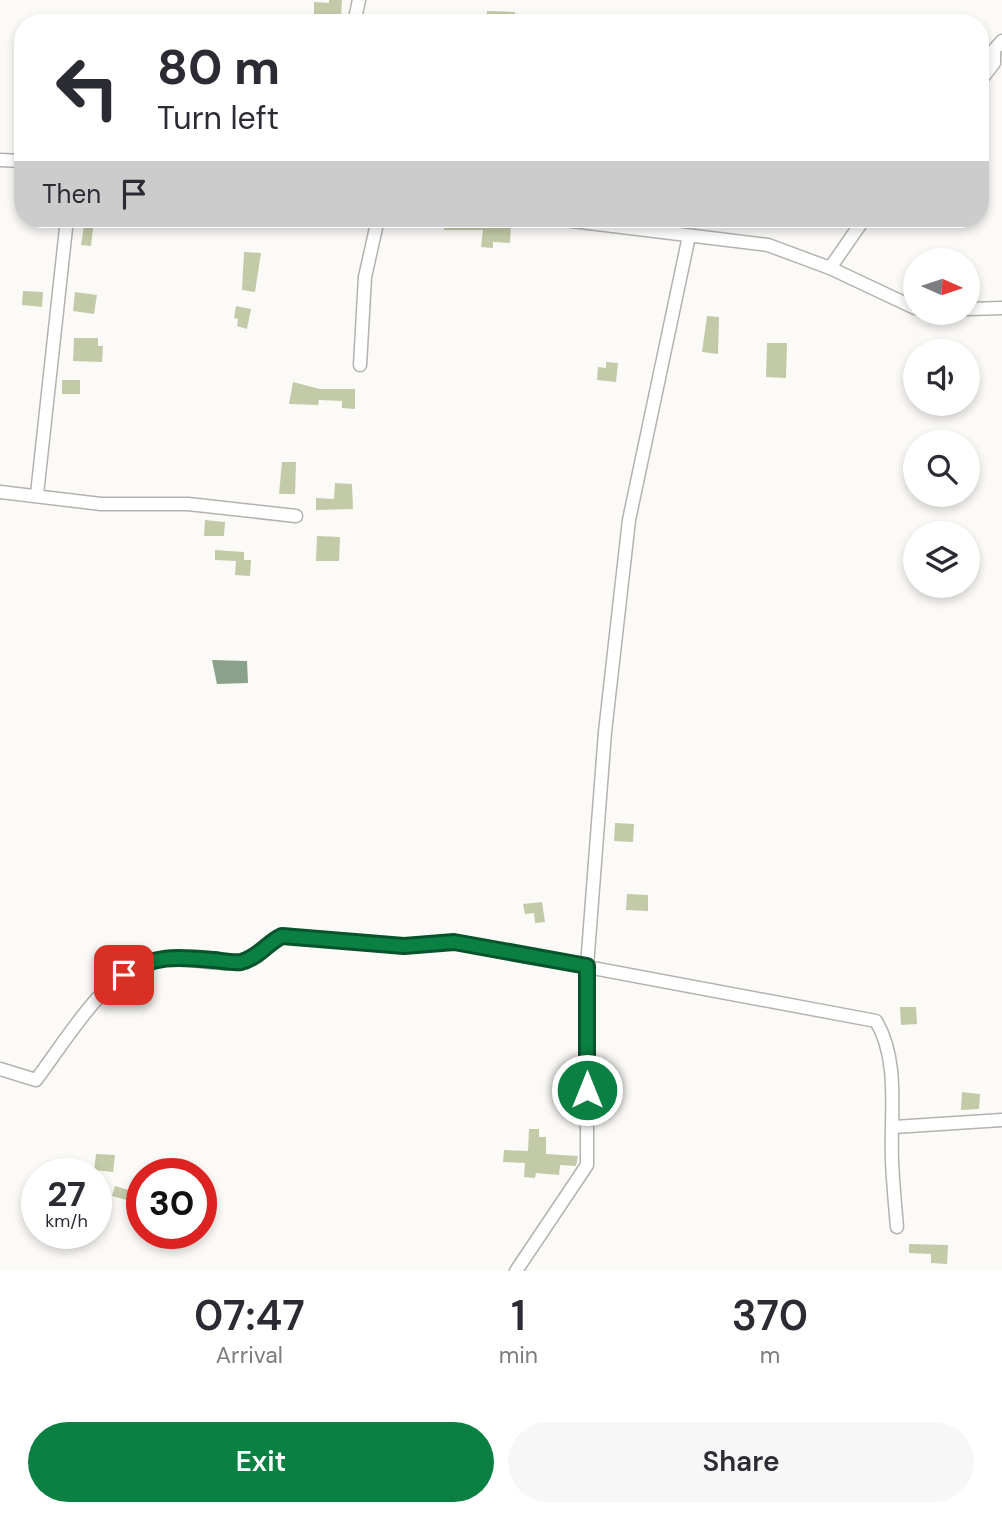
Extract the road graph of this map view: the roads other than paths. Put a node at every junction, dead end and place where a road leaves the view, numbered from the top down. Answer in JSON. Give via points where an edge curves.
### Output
{"nodes":[{"id":1,"x":1002,"y":41,"type":"edge"},
{"id":2,"x":998,"y":66,"type":"edge"},
{"id":3,"x":66,"y":228,"type":"edge"},
{"id":4,"x":376,"y":228,"type":"edge"},
{"id":5,"x":626,"y":228,"type":"edge"},
{"id":6,"x":858,"y":228,"type":"edge"},
{"id":7,"x":689,"y":236,"type":"junction"},
{"id":8,"x":830,"y":268,"type":"junction"},
{"id":9,"x":903,"y":302,"type":"edge"},
{"id":10,"x":1002,"y":308,"type":"edge"},
{"id":11,"x":980,"y":309,"type":"edge"},
{"id":12,"x":360,"y":365,"type":"dead end"},
{"id":13,"x":0,"y":492,"type":"edge"},
{"id":14,"x":37,"y":494,"type":"junction"},
{"id":15,"x":296,"y":516,"type":"dead end"},
{"id":16,"x":587,"y":966,"type":"junction"},
{"id":17,"x":0,"y":1069,"type":"edge"},
{"id":18,"x":1002,"y":1120,"type":"edge"},
{"id":19,"x":894,"y":1127,"type":"junction"},
{"id":20,"x":897,"y":1227,"type":"dead end"},
{"id":21,"x":516,"y":1271,"type":"edge"}],
"edges":[{"from":1,"to":2,"type":"street","via":[[994,50]]},
{"from":3,"to":14,"type":"street"},
{"from":4,"to":12,"type":"street","via":[[365,277]]},
{"from":5,"to":7,"type":"street"},
{"from":6,"to":8,"type":"street"},
{"from":7,"to":8,"type":"street","via":[[768,245]]},
{"from":7,"to":16,"type":"street","via":[[629,520],[605,732]]},
{"from":8,"to":9,"type":"street"},
{"from":10,"to":11,"type":"street"},
{"from":13,"to":14,"type":"street"},
{"from":14,"to":15,"type":"street","via":[[101,504],[188,504]]},
{"from":16,"to":17,"type":"street","via":[[454,942],[404,946],[282,936],[239,962],[179,957],[143,962],[106,987],[36,1080]]},
{"from":16,"to":19,"type":"street","via":[[876,1021],[886,1037]]},
{"from":16,"to":21,"type":"street","via":[[587,1165]]},
{"from":18,"to":19,"type":"street"},
{"from":19,"to":20,"type":"street"}]}
